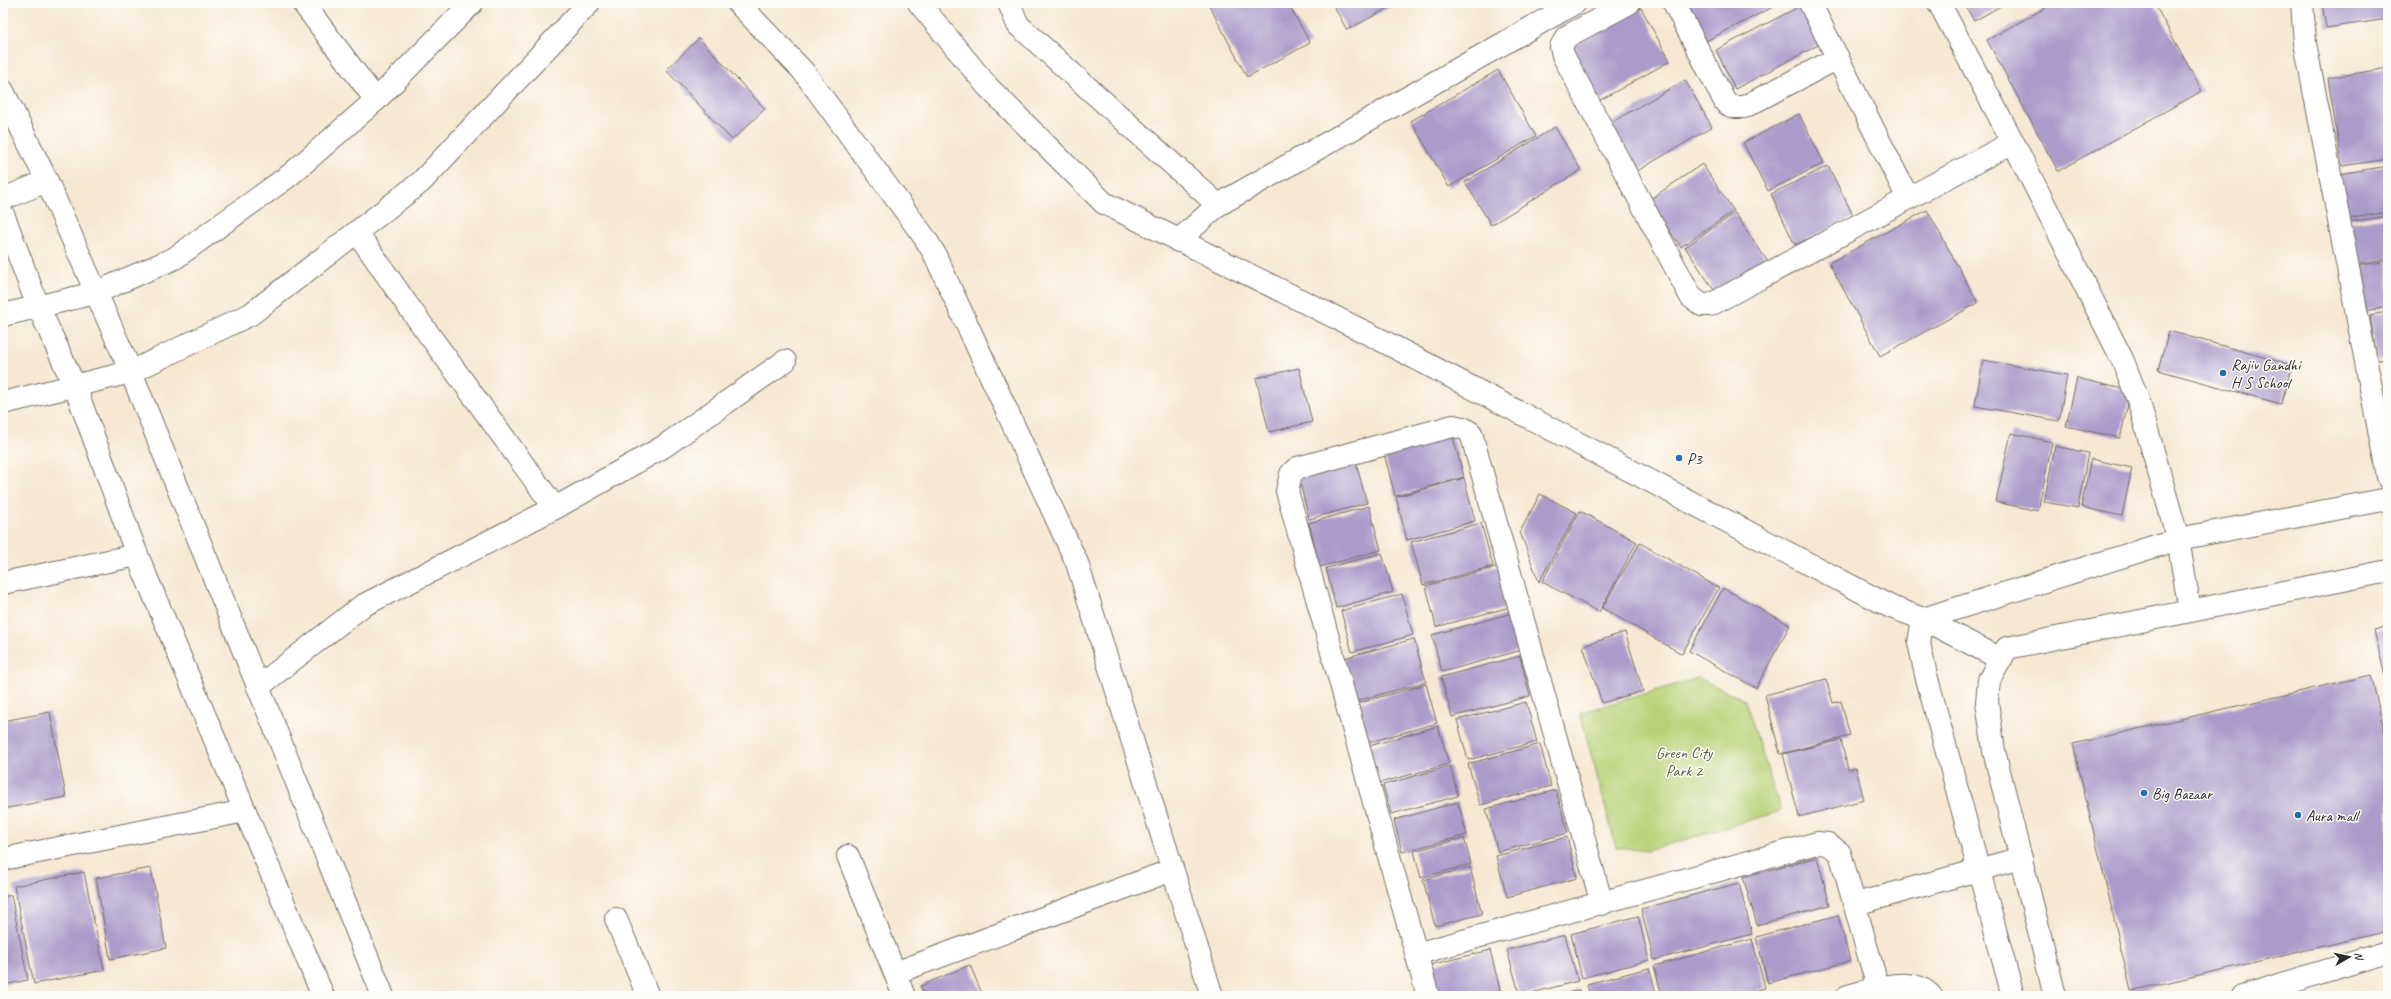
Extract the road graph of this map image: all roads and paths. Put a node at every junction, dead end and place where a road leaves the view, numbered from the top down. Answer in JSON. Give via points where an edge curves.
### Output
{"nodes":[{"id":1,"x":303,"y":3,"type":"edge"},
{"id":2,"x":472,"y":3,"type":"edge"},
{"id":3,"x":589,"y":3,"type":"edge"},
{"id":4,"x":738,"y":3,"type":"edge"},
{"id":5,"x":919,"y":3,"type":"edge"},
{"id":6,"x":1009,"y":3,"type":"edge"},
{"id":7,"x":1575,"y":3,"type":"edge"},
{"id":8,"x":1629,"y":3,"type":"edge"},
{"id":9,"x":1674,"y":3,"type":"edge"},
{"id":10,"x":1810,"y":3,"type":"edge"},
{"id":11,"x":1939,"y":3,"type":"edge"},
{"id":12,"x":2302,"y":3,"type":"edge"},
{"id":13,"x":1838,"y":58,"type":"junction"},
{"id":14,"x":3,"y":91,"type":"edge"},
{"id":15,"x":376,"y":100,"type":"junction"},
{"id":16,"x":2013,"y":142,"type":"junction"},
{"id":17,"x":47,"y":181,"type":"junction"},
{"id":18,"x":1908,"y":198,"type":"junction"},
{"id":19,"x":3,"y":199,"type":"edge"},
{"id":20,"x":1218,"y":205,"type":"junction"},
{"id":21,"x":3,"y":214,"type":"edge"},
{"id":22,"x":357,"y":232,"type":"junction"},
{"id":23,"x":1178,"y":241,"type":"junction"},
{"id":24,"x":94,"y":293,"type":"junction"},
{"id":25,"x":38,"y":306,"type":"junction"},
{"id":26,"x":3,"y":315,"type":"edge"},
{"id":27,"x":785,"y":361,"type":"dead end"},
{"id":28,"x":131,"y":372,"type":"junction"},
{"id":29,"x":75,"y":387,"type":"junction"},
{"id":30,"x":3,"y":403,"type":"edge"},
{"id":31,"x":2388,"y":477,"type":"edge"},
{"id":32,"x":2388,"y":499,"type":"edge"},
{"id":33,"x":555,"y":508,"type":"junction"},
{"id":34,"x":2178,"y":539,"type":"junction"},
{"id":35,"x":137,"y":555,"type":"junction"},
{"id":36,"x":2388,"y":571,"type":"edge"},
{"id":37,"x":3,"y":583,"type":"edge"},
{"id":38,"x":2190,"y":611,"type":"junction"},
{"id":39,"x":1922,"y":619,"type":"junction"},
{"id":40,"x":2001,"y":659,"type":"junction"},
{"id":41,"x":258,"y":687,"type":"junction"},
{"id":42,"x":245,"y":811,"type":"junction"},
{"id":43,"x":848,"y":856,"type":"dead end"},
{"id":44,"x":2021,"y":858,"type":"junction"},
{"id":45,"x":3,"y":859,"type":"edge"},
{"id":46,"x":1172,"y":870,"type":"junction"},
{"id":47,"x":1980,"y":870,"type":"junction"},
{"id":48,"x":1602,"y":904,"type":"junction"},
{"id":49,"x":1856,"y":904,"type":"junction"},
{"id":50,"x":616,"y":919,"type":"dead end"},
{"id":51,"x":2388,"y":952,"type":"edge"},
{"id":52,"x":1416,"y":954,"type":"junction"},
{"id":53,"x":895,"y":973,"type":"junction"},
{"id":54,"x":1878,"y":988,"type":"junction"},
{"id":55,"x":323,"y":996,"type":"edge"},
{"id":56,"x":383,"y":996,"type":"edge"},
{"id":57,"x":648,"y":996,"type":"edge"},
{"id":58,"x":904,"y":996,"type":"edge"},
{"id":59,"x":1212,"y":996,"type":"edge"},
{"id":60,"x":1428,"y":996,"type":"edge"},
{"id":61,"x":1848,"y":996,"type":"edge"},
{"id":62,"x":1931,"y":996,"type":"edge"},
{"id":63,"x":2013,"y":996,"type":"edge"},
{"id":64,"x":2055,"y":996,"type":"edge"},
{"id":65,"x":2243,"y":996,"type":"edge"}],
"edges":[{"from":1,"to":15,"type":"street"},
{"from":2,"to":15,"type":"street"},
{"from":3,"to":22,"type":"street","via":[[421,182]]},
{"from":4,"to":46,"type":"street","via":[[803,71],[934,253],[1077,563]]},
{"from":5,"to":23,"type":"street","via":[[988,86],[1104,203]]},
{"from":6,"to":20,"type":"street","via":[[1018,25]]},
{"from":7,"to":20,"type":"street"},
{"from":8,"to":18,"type":"street","via":[[1566,37],[1561,47],[1696,303],[1702,306],[1710,305]]},
{"from":9,"to":13,"type":"street","via":[[1725,102],[1732,107],[1744,107]]},
{"from":10,"to":13,"type":"street"},
{"from":11,"to":16,"type":"street"},
{"from":12,"to":31,"type":"street","via":[[2305,43]]},
{"from":13,"to":18,"type":"street"},
{"from":14,"to":17,"type":"street"},
{"from":15,"to":24,"type":"street","via":[[290,175],[175,258]]},
{"from":16,"to":18,"type":"street"},
{"from":16,"to":34,"type":"street","via":[[2123,361],[2139,402]]},
{"from":17,"to":19,"type":"street"},
{"from":17,"to":24,"type":"street"},
{"from":20,"to":23,"type":"street"},
{"from":21,"to":25,"type":"street"},
{"from":22,"to":28,"type":"street","via":[[251,314]]},
{"from":22,"to":33,"type":"street"},
{"from":23,"to":39,"type":"street","via":[[1379,339],[1891,607]]},
{"from":24,"to":25,"type":"street"},
{"from":24,"to":28,"type":"street"},
{"from":25,"to":26,"type":"street"},
{"from":25,"to":29,"type":"street"},
{"from":27,"to":33,"type":"street","via":[[663,447]]},
{"from":28,"to":29,"type":"street"},
{"from":28,"to":41,"type":"street"},
{"from":29,"to":30,"type":"street"},
{"from":29,"to":35,"type":"street"},
{"from":32,"to":34,"type":"street"},
{"from":33,"to":41,"type":"street","via":[[362,606]]},
{"from":34,"to":38,"type":"street"},
{"from":34,"to":39,"type":"street"},
{"from":35,"to":37,"type":"street"},
{"from":35,"to":42,"type":"street"},
{"from":36,"to":38,"type":"street"},
{"from":38,"to":40,"type":"street","via":[[2007,648]]},
{"from":39,"to":40,"type":"street"},
{"from":39,"to":47,"type":"street","via":[[1919,643],[1926,675]]},
{"from":40,"to":44,"type":"street","via":[[1989,680],[1986,702],[1994,750]]},
{"from":41,"to":56,"type":"street"},
{"from":42,"to":45,"type":"street"},
{"from":42,"to":55,"type":"street"},
{"from":43,"to":53,"type":"street"},
{"from":44,"to":47,"type":"street"},
{"from":44,"to":64,"type":"street"},
{"from":46,"to":53,"type":"street"},
{"from":46,"to":59,"type":"street"},
{"from":47,"to":49,"type":"street"},
{"from":47,"to":63,"type":"street"},
{"from":48,"to":49,"type":"street","via":[[1817,843],[1828,844],[1840,853]]},
{"from":48,"to":52,"type":"street"},
{"from":48,"to":52,"type":"street","via":[[1471,433],[1453,426],[1376,446],[1297,468],[1291,474],[1287,491]]},
{"from":49,"to":54,"type":"street"},
{"from":50,"to":57,"type":"street"},
{"from":51,"to":65,"type":"street"},
{"from":52,"to":60,"type":"street"},
{"from":53,"to":58,"type":"street"},
{"from":54,"to":61,"type":"street"},
{"from":54,"to":62,"type":"street","via":[[1917,986]]}]}
